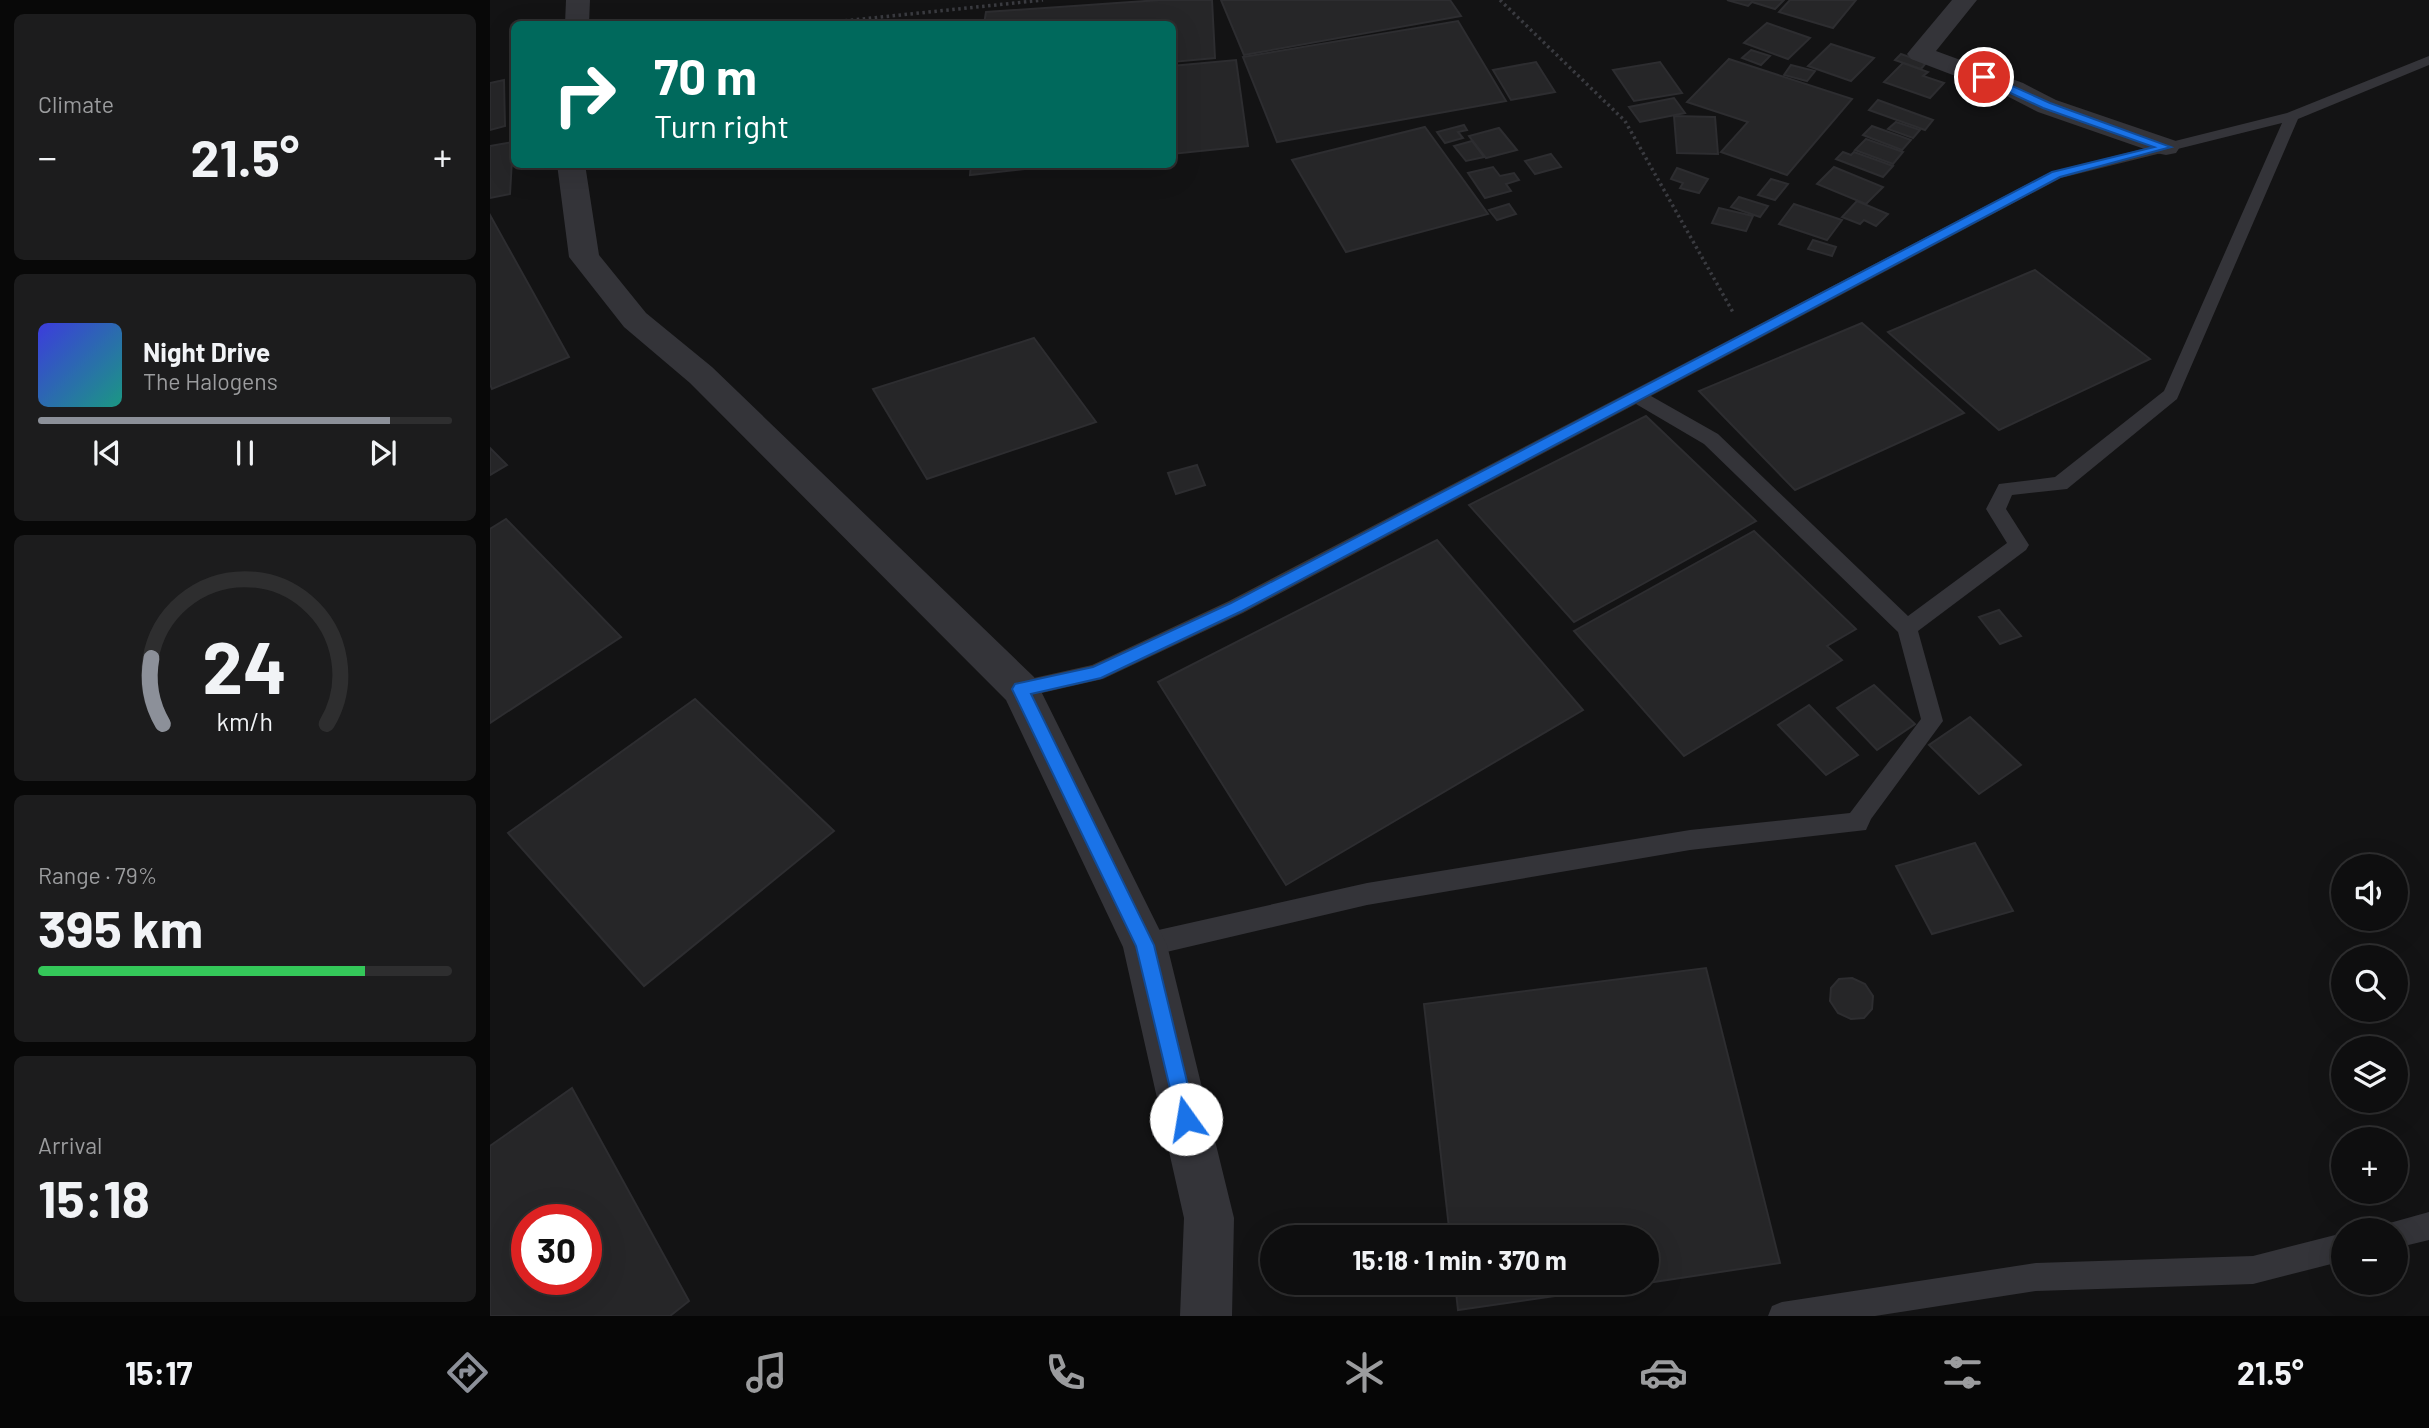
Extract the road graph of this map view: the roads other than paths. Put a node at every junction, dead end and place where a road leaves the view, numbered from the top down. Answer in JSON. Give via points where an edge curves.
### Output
{"nodes":[{"id":1,"x":578,"y":0,"type":"edge"},
{"id":2,"x":1965,"y":0,"type":"edge"},
{"id":3,"x":576,"y":21,"type":"edge"},
{"id":4,"x":2429,"y":60,"type":"edge"},
{"id":5,"x":2292,"y":116,"type":"junction"},
{"id":6,"x":2166,"y":147,"type":"junction"},
{"id":7,"x":572,"y":168,"type":"edge"},
{"id":8,"x":1636,"y":396,"type":"junction"},
{"id":9,"x":1907,"y":628,"type":"junction"},
{"id":10,"x":1020,"y":689,"type":"junction"},
{"id":11,"x":1145,"y":945,"type":"junction"},
{"id":12,"x":2429,"y":1226,"type":"edge"},
{"id":13,"x":2408,"y":1231,"type":"edge"},
{"id":14,"x":2331,"y":1250,"type":"edge"},
{"id":15,"x":1206,"y":1316,"type":"edge"},
{"id":16,"x":1782,"y":1316,"type":"edge"}],
"edges":[{"from":1,"to":3,"type":"street"},
{"from":2,"to":6,"type":"street","via":[[1920,54],[2047,106]]},
{"from":4,"to":5,"type":"lane"},
{"from":5,"to":6,"type":"lane"},
{"from":5,"to":9,"type":"lane","via":[[2171,395],[2060,484],[2006,489],[1996,509],[2019,545]]},
{"from":6,"to":8,"type":"lane","via":[[2056,175]]},
{"from":7,"to":10,"type":"street","via":[[584,257],[635,320],[701,375]]},
{"from":8,"to":9,"type":"lane","via":[[1711,439]]},
{"from":8,"to":10,"type":"lane","via":[[1213,618],[1096,673]]},
{"from":9,"to":11,"type":"lane","via":[[1932,721],[1858,823],[1690,840],[1367,894]]},
{"from":10,"to":11,"type":"street"},
{"from":11,"to":15,"type":"street","via":[[1209,1218]]},
{"from":12,"to":13,"type":"lane"},
{"from":14,"to":16,"type":"lane","via":[[2253,1270],[2036,1277]]}]}
